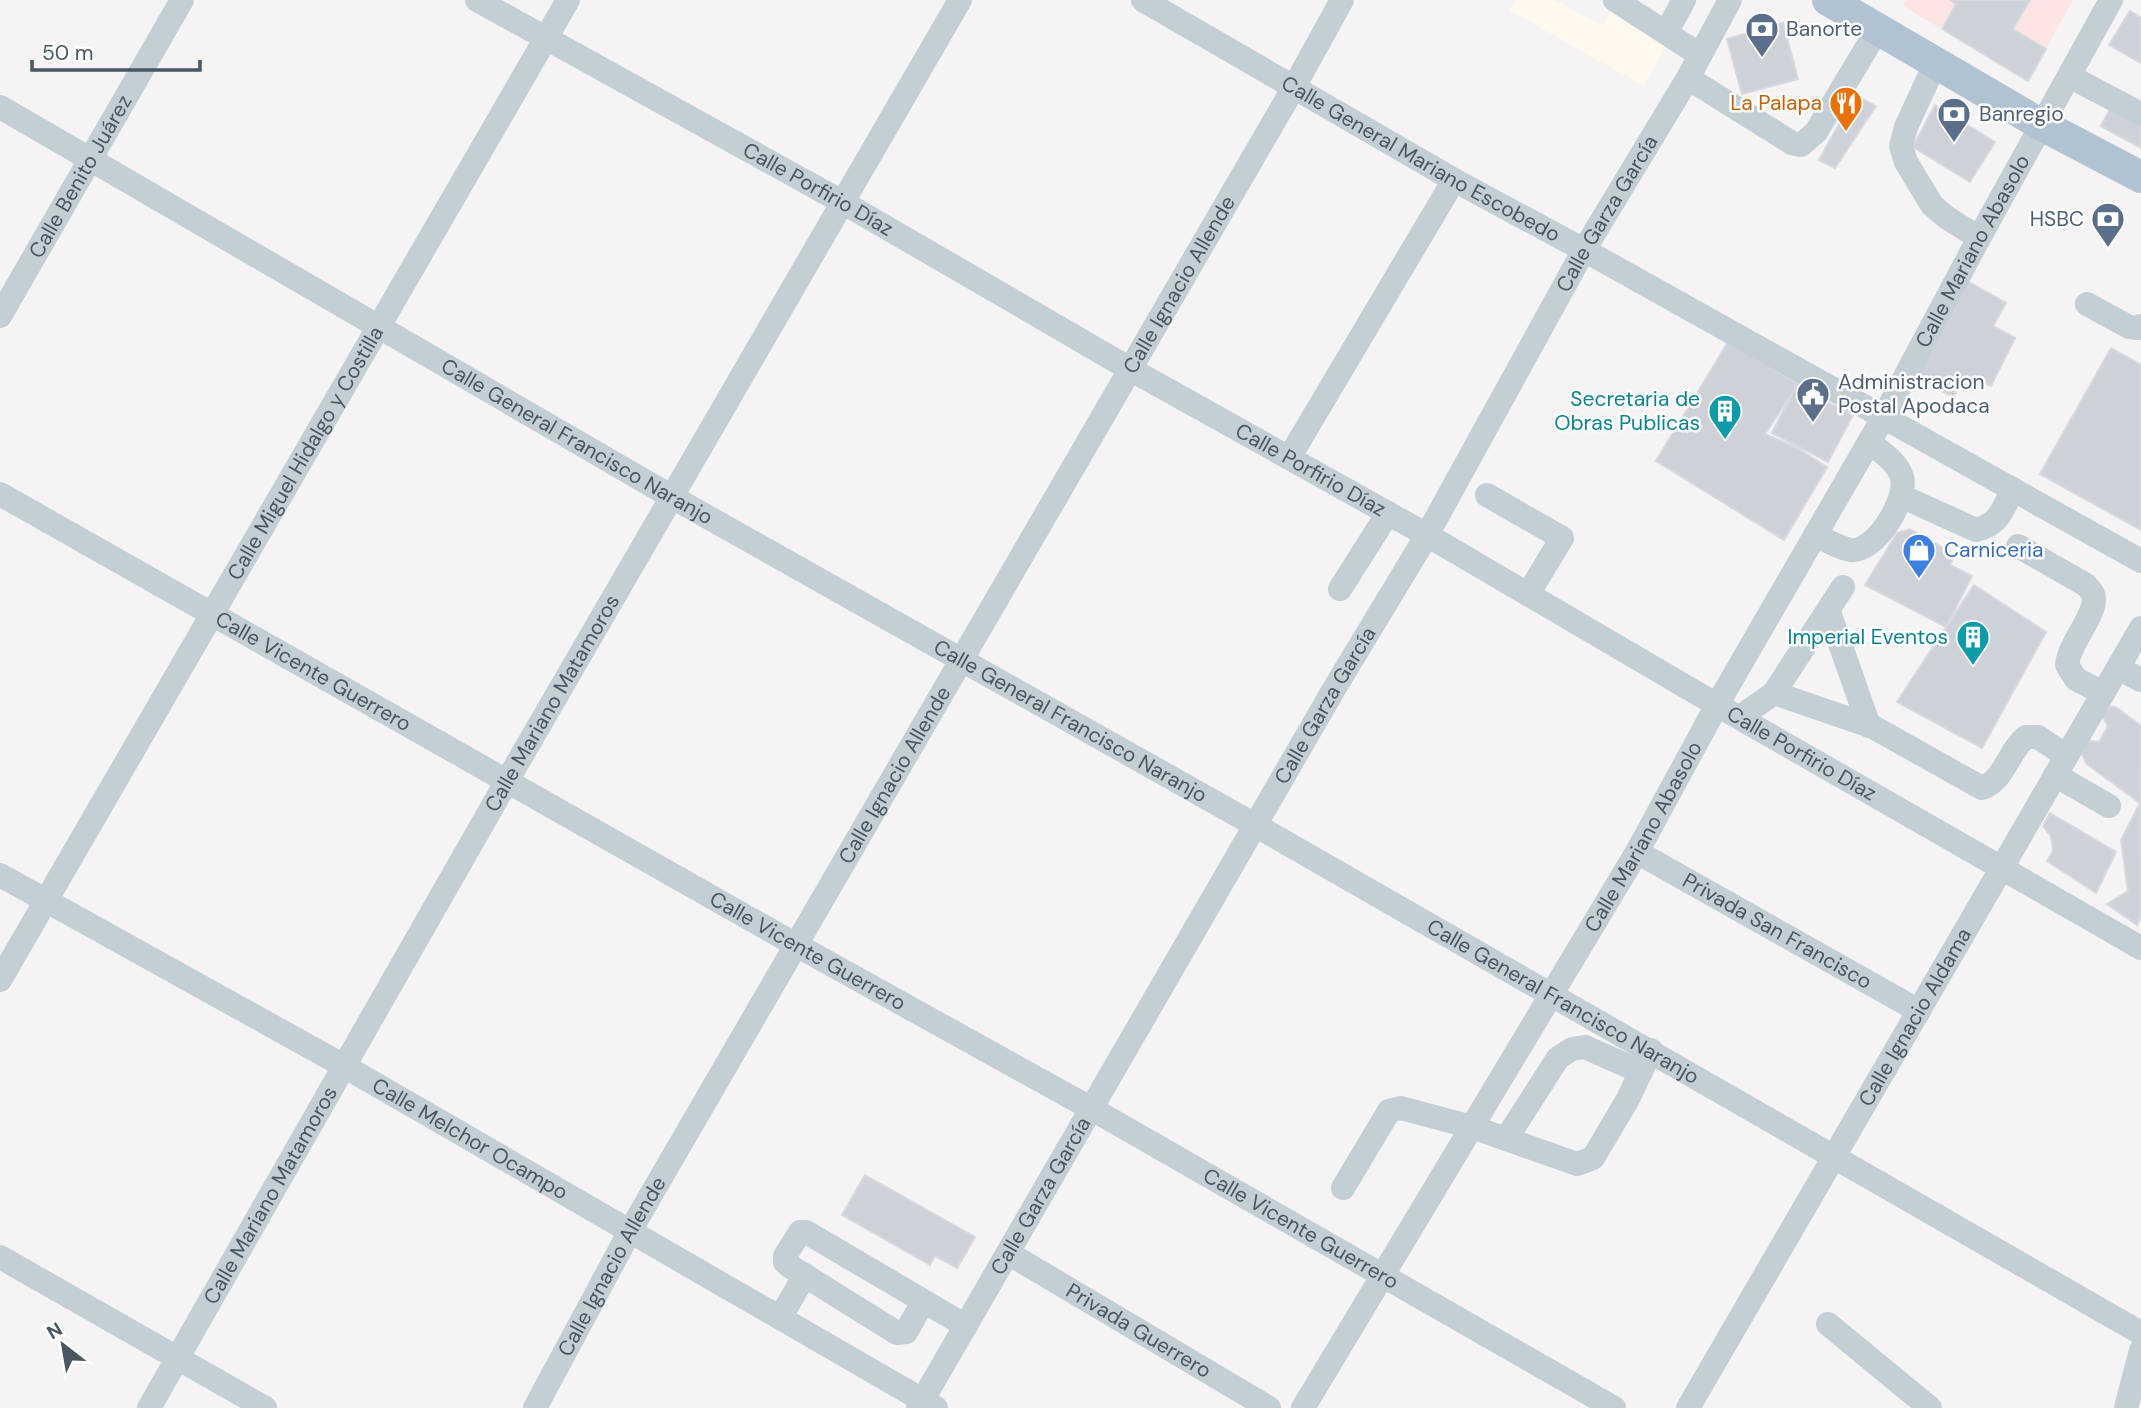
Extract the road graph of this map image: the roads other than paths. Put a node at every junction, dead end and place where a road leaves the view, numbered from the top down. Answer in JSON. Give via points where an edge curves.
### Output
{"nodes":[{"id":1,"x":182,"y":0,"type":"edge"},
{"id":2,"x":477,"y":0,"type":"edge"},
{"id":3,"x":568,"y":0,"type":"edge"},
{"id":4,"x":960,"y":0,"type":"edge"},
{"id":5,"x":1143,"y":0,"type":"edge"},
{"id":6,"x":1342,"y":0,"type":"edge"},
{"id":7,"x":1615,"y":0,"type":"edge"},
{"id":8,"x":1684,"y":0,"type":"edge"},
{"id":9,"x":1730,"y":0,"type":"edge"},
{"id":10,"x":1828,"y":0,"type":"edge"},
{"id":11,"x":2111,"y":0,"type":"edge"},
{"id":12,"x":1878,"y":29,"type":"junction"},
{"id":13,"x":1666,"y":33,"type":"junction"},
{"id":14,"x":545,"y":39,"type":"junction"},
{"id":15,"x":1700,"y":55,"type":"junction"},
{"id":16,"x":1936,"y":62,"type":"junction"},
{"id":17,"x":2069,"y":76,"type":"junction"},
{"id":18,"x":1688,"y":78,"type":"junction"},
{"id":19,"x":1294,"y":87,"type":"junction"},
{"id":20,"x":0,"y":107,"type":"edge"},
{"id":21,"x":2141,"y":114,"type":"edge"},
{"id":22,"x":2042,"y":125,"type":"junction"},
{"id":23,"x":90,"y":159,"type":"junction"},
{"id":24,"x":2141,"y":177,"type":"edge"},
{"id":25,"x":1454,"y":180,"type":"junction"},
{"id":26,"x":844,"y":203,"type":"junction"},
{"id":27,"x":1979,"y":238,"type":"junction"},
{"id":28,"x":1584,"y":250,"type":"junction"},
{"id":29,"x":2087,"y":304,"type":"dead end"},
{"id":30,"x":0,"y":316,"type":"edge"},
{"id":31,"x":2141,"y":326,"type":"edge"},
{"id":32,"x":379,"y":327,"type":"junction"},
{"id":33,"x":1130,"y":369,"type":"junction"},
{"id":34,"x":1883,"y":418,"type":"junction"},
{"id":35,"x":1869,"y":442,"type":"junction"},
{"id":36,"x":1289,"y":458,"type":"junction"},
{"id":37,"x":2013,"y":489,"type":"junction"},
{"id":38,"x":0,"y":494,"type":"edge"},
{"id":39,"x":1487,"y":495,"type":"dead end"},
{"id":40,"x":672,"y":497,"type":"junction"},
{"id":41,"x":1903,"y":497,"type":"junction"},
{"id":42,"x":1388,"y":513,"type":"junction"},
{"id":43,"x":1427,"y":535,"type":"junction"},
{"id":44,"x":1815,"y":535,"type":"junction"},
{"id":45,"x":2018,"y":546,"type":"dead end"},
{"id":46,"x":2141,"y":561,"type":"edge"},
{"id":47,"x":1843,"y":587,"type":"dead end"},
{"id":48,"x":1340,"y":589,"type":"dead end"},
{"id":49,"x":1528,"y":594,"type":"junction"},
{"id":50,"x":1829,"y":612,"type":"junction"},
{"id":51,"x":212,"y":616,"type":"junction"},
{"id":52,"x":2141,"y":628,"type":"edge"},
{"id":53,"x":961,"y":659,"type":"junction"},
{"id":54,"x":2118,"y":668,"type":"junction"},
{"id":55,"x":2141,"y":680,"type":"edge"},
{"id":56,"x":1774,"y":693,"type":"junction"},
{"id":57,"x":2103,"y":693,"type":"junction"},
{"id":58,"x":1717,"y":705,"type":"junction"},
{"id":59,"x":1740,"y":718,"type":"junction"},
{"id":60,"x":1869,"y":726,"type":"junction"},
{"id":61,"x":2060,"y":765,"type":"junction"},
{"id":62,"x":507,"y":781,"type":"junction"},
{"id":63,"x":2109,"y":806,"type":"dead end"},
{"id":64,"x":1255,"y":825,"type":"junction"},
{"id":65,"x":1637,"y":852,"type":"junction"},
{"id":66,"x":2000,"y":867,"type":"junction"},
{"id":67,"x":0,"y":876,"type":"edge"},
{"id":68,"x":46,"y":902,"type":"junction"},
{"id":69,"x":798,"y":946,"type":"junction"},
{"id":70,"x":2141,"y":948,"type":"edge"},
{"id":71,"x":0,"y":980,"type":"edge"},
{"id":72,"x":1553,"y":994,"type":"junction"},
{"id":73,"x":1919,"y":1011,"type":"junction"},
{"id":74,"x":1646,"y":1061,"type":"junction"},
{"id":75,"x":344,"y":1066,"type":"junction"},
{"id":76,"x":1092,"y":1109,"type":"junction"},
{"id":77,"x":1472,"y":1127,"type":"junction"},
{"id":78,"x":1506,"y":1139,"type":"junction"},
{"id":79,"x":1835,"y":1155,"type":"junction"},
{"id":80,"x":1343,"y":1188,"type":"dead end"},
{"id":81,"x":631,"y":1231,"type":"junction"},
{"id":82,"x":1008,"y":1254,"type":"junction"},
{"id":83,"x":0,"y":1257,"type":"edge"},
{"id":84,"x":804,"y":1275,"type":"junction"},
{"id":85,"x":1381,"y":1276,"type":"junction"},
{"id":86,"x":923,"y":1302,"type":"junction"},
{"id":87,"x":780,"y":1318,"type":"junction"},
{"id":88,"x":1828,"y":1324,"type":"dead end"},
{"id":89,"x":966,"y":1326,"type":"junction"},
{"id":90,"x":2141,"y":1333,"type":"edge"},
{"id":91,"x":2141,"y":1350,"type":"edge"},
{"id":92,"x":176,"y":1357,"type":"junction"},
{"id":93,"x":926,"y":1405,"type":"edge"},
{"id":94,"x":149,"y":1408,"type":"edge"},
{"id":95,"x":265,"y":1408,"type":"edge"},
{"id":96,"x":535,"y":1408,"type":"edge"},
{"id":97,"x":1269,"y":1408,"type":"edge"},
{"id":98,"x":1303,"y":1408,"type":"edge"},
{"id":99,"x":1614,"y":1408,"type":"edge"},
{"id":100,"x":1688,"y":1408,"type":"edge"},
{"id":101,"x":1930,"y":1408,"type":"edge"},
{"id":102,"x":2126,"y":1408,"type":"edge"}],
"edges":[{"from":1,"to":23,"type":"street","name":"Calle Benito Juárez"},
{"from":2,"to":14,"type":"street","name":"Calle Porfirio Díaz"},
{"from":3,"to":14,"type":"street","name":"Calle Miguel Hidalgo y Costilla"},
{"from":4,"to":26,"type":"street","name":"Calle Mariano Matamoros"},
{"from":5,"to":19,"type":"street","name":"Calle General Mariano Escobedo"},
{"from":6,"to":19,"type":"street","name":"Calle Ignacio Allende"},
{"from":7,"to":13,"type":"street"},
{"from":8,"to":13,"type":"street"},
{"from":9,"to":15,"type":"street","name":"Calle Garza García"},
{"from":10,"to":12,"type":"main road"},
{"from":11,"to":17,"type":"street","name":"Calle Mariano Abasolo"},
{"from":12,"to":16,"type":"main road"},
{"from":12,"to":18,"type":"street","via":[[1816,132],[1801,145]]},
{"from":13,"to":15,"type":"street"},
{"from":14,"to":26,"type":"street","name":"Calle Porfirio Díaz"},
{"from":14,"to":32,"type":"street","name":"Calle Miguel Hidalgo y Costilla"},
{"from":15,"to":18,"type":"street","name":"Calle Garza García"},
{"from":16,"to":22,"type":"main road"},
{"from":16,"to":27,"type":"street","via":[[1901,146],[1932,205]]},
{"from":17,"to":21,"type":"street"},
{"from":17,"to":22,"type":"street","name":"Calle Mariano Abasolo"},
{"from":18,"to":28,"type":"street","name":"Calle Garza García"},
{"from":19,"to":25,"type":"street","name":"Calle General Mariano Escobedo"},
{"from":19,"to":33,"type":"street","name":"Calle Ignacio Allende"},
{"from":20,"to":23,"type":"street","name":"Calle General Francisco Naranjo"},
{"from":22,"to":24,"type":"main road"},
{"from":22,"to":27,"type":"street","name":"Calle Mariano Abasolo"},
{"from":23,"to":30,"type":"street","name":"Calle Benito Juárez"},
{"from":23,"to":32,"type":"street","name":"Calle General Francisco Naranjo"},
{"from":25,"to":28,"type":"street","name":"Calle General Mariano Escobedo"},
{"from":25,"to":36,"type":"street"},
{"from":26,"to":33,"type":"street","name":"Calle Porfirio Díaz"},
{"from":26,"to":40,"type":"street","name":"Calle Mariano Matamoros"},
{"from":27,"to":34,"type":"street","name":"Calle Mariano Abasolo"},
{"from":28,"to":34,"type":"street","name":"Calle General Mariano Escobedo"},
{"from":28,"to":43,"type":"street","name":"Calle Garza García"},
{"from":29,"to":31,"type":"street","via":[[2129,327]]},
{"from":32,"to":40,"type":"street","name":"Calle General Francisco Naranjo"},
{"from":32,"to":51,"type":"street","name":"Calle Miguel Hidalgo y Costilla"},
{"from":33,"to":36,"type":"street","name":"Calle Porfirio Díaz"},
{"from":33,"to":53,"type":"street","name":"Calle Ignacio Allende"},
{"from":34,"to":35,"type":"street","name":"Calle Mariano Abasolo"},
{"from":34,"to":37,"type":"street","name":"Calle General Mariano Escobedo"},
{"from":35,"to":41,"type":"street","via":[[1895,463]]},
{"from":35,"to":44,"type":"street","name":"Calle Mariano Abasolo"},
{"from":36,"to":42,"type":"street","name":"Calle Porfirio Díaz"},
{"from":37,"to":41,"type":"street","via":[[1998,518],[1988,528],[1976,530]]},
{"from":37,"to":46,"type":"street","name":"Calle General Mariano Escobedo"},
{"from":38,"to":51,"type":"street","name":"Calle Vicente Guerrero"},
{"from":39,"to":49,"type":"street","via":[[1562,538]]},
{"from":40,"to":53,"type":"street","name":"Calle General Francisco Naranjo"},
{"from":40,"to":62,"type":"street","name":"Calle Mariano Matamoros"},
{"from":41,"to":44,"type":"street","via":[[1866,547],[1851,550]]},
{"from":42,"to":43,"type":"street","name":"Calle Porfirio Díaz"},
{"from":42,"to":48,"type":"street"},
{"from":43,"to":49,"type":"street","name":"Calle Porfirio Díaz"},
{"from":43,"to":64,"type":"street","name":"Calle Garza García"},
{"from":44,"to":58,"type":"street","name":"Calle Mariano Abasolo"},
{"from":45,"to":57,"type":"street","via":[[2093,593],[2092,609],[2067,665],[2076,679]]},
{"from":47,"to":50,"type":"street"},
{"from":49,"to":58,"type":"street","name":"Calle Porfirio Díaz"},
{"from":50,"to":56,"type":"street"},
{"from":50,"to":60,"type":"street"},
{"from":51,"to":62,"type":"street","name":"Calle Vicente Guerrero"},
{"from":51,"to":68,"type":"street","name":"Calle Miguel Hidalgo y Costilla"},
{"from":52,"to":54,"type":"street","name":"Calle Ignacio Aldama"},
{"from":53,"to":64,"type":"street","name":"Calle General Francisco Naranjo"},
{"from":53,"to":69,"type":"street","name":"Calle Ignacio Allende"},
{"from":54,"to":55,"type":"street"},
{"from":54,"to":57,"type":"street","name":"Calle Ignacio Aldama"},
{"from":56,"to":59,"type":"street"},
{"from":56,"to":60,"type":"street"},
{"from":57,"to":61,"type":"street","name":"Calle Ignacio Aldama"},
{"from":58,"to":59,"type":"street","name":"Calle Porfirio Díaz"},
{"from":58,"to":65,"type":"street","name":"Calle Mariano Abasolo"},
{"from":59,"to":66,"type":"street","name":"Calle Porfirio Díaz"},
{"from":60,"to":61,"type":"street","via":[[1982,788],[1995,780],[2026,737],[2038,737]]},
{"from":61,"to":63,"type":"street"},
{"from":61,"to":66,"type":"street","name":"Calle Ignacio Aldama"},
{"from":62,"to":69,"type":"street","name":"Calle Vicente Guerrero"},
{"from":62,"to":75,"type":"street","name":"Calle Mariano Matamoros"},
{"from":64,"to":72,"type":"street","name":"Calle General Francisco Naranjo"},
{"from":64,"to":76,"type":"street","name":"Calle Garza García"},
{"from":65,"to":72,"type":"street","name":"Calle Mariano Abasolo"},
{"from":65,"to":73,"type":"street","name":"Privada San Francisco"},
{"from":66,"to":70,"type":"street","name":"Calle Porfirio Díaz"},
{"from":66,"to":73,"type":"street","name":"Calle Ignacio Aldama"},
{"from":67,"to":68,"type":"street","name":"Calle Melchor Ocampo"},
{"from":68,"to":71,"type":"street","name":"Calle Miguel Hidalgo y Costilla"},
{"from":68,"to":75,"type":"street","name":"Calle Melchor Ocampo"},
{"from":69,"to":76,"type":"street","name":"Calle Vicente Guerrero"},
{"from":69,"to":81,"type":"street","name":"Calle Ignacio Allende"},
{"from":72,"to":74,"type":"street","name":"Calle General Francisco Naranjo"},
{"from":72,"to":77,"type":"street","name":"Calle Mariano Abasolo"},
{"from":73,"to":79,"type":"street","name":"Calle Ignacio Aldama"},
{"from":74,"to":78,"type":"street","via":[[1572,1049],[1558,1058]]},
{"from":74,"to":78,"type":"street","via":[[1593,1158],[1577,1164]]},
{"from":74,"to":79,"type":"street","name":"Calle General Francisco Naranjo"},
{"from":75,"to":81,"type":"street","name":"Calle Melchor Ocampo"},
{"from":75,"to":92,"type":"street","name":"Calle Mariano Matamoros"},
{"from":76,"to":82,"type":"street","name":"Calle Garza García"},
{"from":76,"to":85,"type":"street","name":"Calle Vicente Guerrero"},
{"from":77,"to":78,"type":"street"},
{"from":77,"to":80,"type":"street","via":[[1401,1108],[1389,1111]]},
{"from":77,"to":85,"type":"street","name":"Calle Mariano Abasolo"},
{"from":79,"to":90,"type":"street","name":"Calle General Francisco Naranjo"},
{"from":79,"to":100,"type":"street","name":"Calle Ignacio Aldama"},
{"from":81,"to":87,"type":"street","name":"Calle Melchor Ocampo"},
{"from":81,"to":96,"type":"street","name":"Calle Ignacio Allende"},
{"from":82,"to":89,"type":"street","name":"Calle Garza García"},
{"from":82,"to":97,"type":"street","name":"Privada Guerrero"},
{"from":83,"to":92,"type":"street"},
{"from":84,"to":86,"type":"street","via":[[897,1334],[906,1332]]},
{"from":84,"to":86,"type":"street","via":[[784,1258],[802,1231]]},
{"from":84,"to":87,"type":"street"},
{"from":85,"to":98,"type":"street","name":"Calle Mariano Abasolo"},
{"from":85,"to":99,"type":"street","name":"Calle Vicente Guerrero"},
{"from":86,"to":89,"type":"street"},
{"from":87,"to":93,"type":"street","name":"Calle Melchor Ocampo"},
{"from":88,"to":101,"type":"street"},
{"from":89,"to":93,"type":"street","name":"Calle Garza García"},
{"from":91,"to":102,"type":"street"},
{"from":92,"to":94,"type":"street","name":"Calle Mariano Matamoros"},
{"from":92,"to":95,"type":"street"}]}
